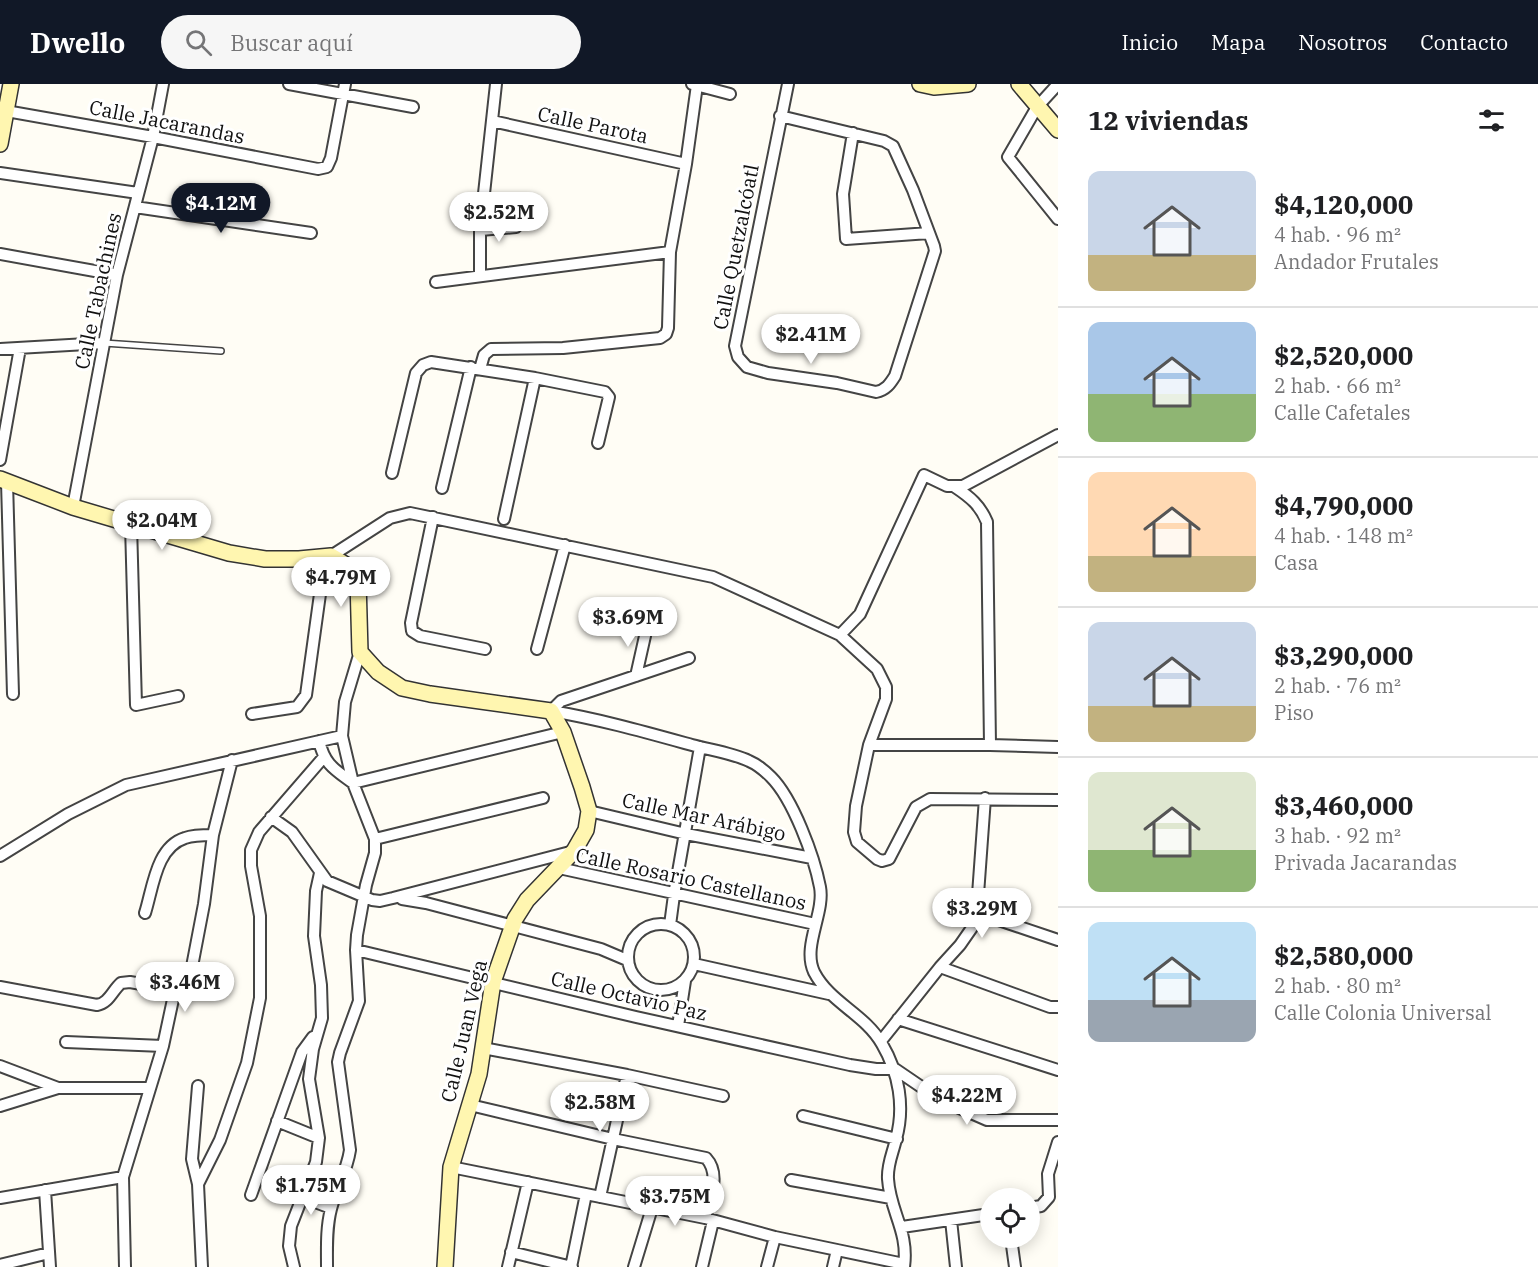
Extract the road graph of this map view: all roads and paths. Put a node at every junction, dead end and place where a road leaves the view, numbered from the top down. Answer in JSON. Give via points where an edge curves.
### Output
{"nodes":[{"id":1,"x":11,"y":84,"type":"edge"},
{"id":2,"x":163,"y":84,"type":"edge"},
{"id":3,"x":289,"y":84,"type":"edge"},
{"id":4,"x":496,"y":84,"type":"edge"},
{"id":5,"x":694,"y":84,"type":"edge"},
{"id":6,"x":788,"y":84,"type":"edge"},
{"id":7,"x":920,"y":84,"type":"edge"},
{"id":8,"x":968,"y":84,"type":"edge"},
{"id":9,"x":1019,"y":84,"type":"edge"},
{"id":10,"x":1058,"y":84,"type":"edge"},
{"id":11,"x":344,"y":89,"type":"edge"},
{"id":12,"x":730,"y":94,"type":"dead end"},
{"id":13,"x":413,"y":107,"type":"dead end"},
{"id":14,"x":1037,"y":107,"type":"junction"},
{"id":15,"x":3,"y":111,"type":"edge"},
{"id":16,"x":780,"y":116,"type":"junction"},
{"id":17,"x":492,"y":121,"type":"junction"},
{"id":18,"x":1058,"y":130,"type":"edge"},
{"id":19,"x":853,"y":133,"type":"junction"},
{"id":20,"x":153,"y":137,"type":"junction"},
{"id":21,"x":0,"y":144,"type":"edge"},
{"id":22,"x":686,"y":164,"type":"junction"},
{"id":23,"x":0,"y":172,"type":"edge"},
{"id":24,"x":138,"y":193,"type":"junction"},
{"id":25,"x":135,"y":207,"type":"junction"},
{"id":26,"x":1058,"y":219,"type":"edge"},
{"id":27,"x":516,"y":227,"type":"dead end"},
{"id":28,"x":480,"y":230,"type":"junction"},
{"id":29,"x":311,"y":233,"type":"dead end"},
{"id":30,"x":929,"y":233,"type":"junction"},
{"id":31,"x":670,"y":252,"type":"junction"},
{"id":32,"x":0,"y":254,"type":"edge"},
{"id":33,"x":117,"y":274,"type":"junction"},
{"id":34,"x":480,"y":276,"type":"junction"},
{"id":35,"x":436,"y":282,"type":"dead end"},
{"id":36,"x":104,"y":343,"type":"junction"},
{"id":37,"x":20,"y":348,"type":"junction"},
{"id":38,"x":0,"y":349,"type":"edge"},
{"id":39,"x":221,"y":351,"type":"dead end"},
{"id":40,"x":475,"y":368,"type":"junction"},
{"id":41,"x":535,"y":378,"type":"junction"},
{"id":42,"x":1058,"y":435,"type":"edge"},
{"id":43,"x":598,"y":443,"type":"dead end"},
{"id":44,"x":0,"y":460,"type":"edge"},
{"id":45,"x":392,"y":473,"type":"dead end"},
{"id":46,"x":3,"y":480,"type":"edge"},
{"id":47,"x":956,"y":487,"type":"junction"},
{"id":48,"x":442,"y":488,"type":"dead end"},
{"id":49,"x":73,"y":507,"type":"junction"},
{"id":50,"x":433,"y":517,"type":"junction"},
{"id":51,"x":504,"y":519,"type":"dead end"},
{"id":52,"x":130,"y":525,"type":"junction"},
{"id":53,"x":566,"y":545,"type":"junction"},
{"id":54,"x":328,"y":557,"type":"junction"},
{"id":55,"x":647,"y":627,"type":"dead end"},
{"id":56,"x":840,"y":635,"type":"junction"},
{"id":57,"x":486,"y":649,"type":"dead end"},
{"id":58,"x":537,"y":650,"type":"dead end"},
{"id":59,"x":360,"y":652,"type":"junction"},
{"id":60,"x":689,"y":658,"type":"dead end"},
{"id":61,"x":636,"y":676,"type":"junction"},
{"id":62,"x":14,"y":694,"type":"dead end"},
{"id":63,"x":178,"y":696,"type":"dead end"},
{"id":64,"x":551,"y":711,"type":"junction"},
{"id":65,"x":252,"y":714,"type":"dead end"},
{"id":66,"x":563,"y":732,"type":"junction"},
{"id":67,"x":342,"y":736,"type":"junction"},
{"id":68,"x":319,"y":741,"type":"junction"},
{"id":69,"x":869,"y":745,"type":"junction"},
{"id":70,"x":990,"y":745,"type":"junction"},
{"id":71,"x":700,"y":747,"type":"junction"},
{"id":72,"x":1058,"y":747,"type":"edge"},
{"id":73,"x":323,"y":758,"type":"junction"},
{"id":74,"x":232,"y":760,"type":"junction"},
{"id":75,"x":353,"y":783,"type":"junction"},
{"id":76,"x":543,"y":798,"type":"dead end"},
{"id":77,"x":986,"y":798,"type":"junction"},
{"id":78,"x":1058,"y":800,"type":"edge"},
{"id":79,"x":589,"y":811,"type":"junction"},
{"id":80,"x":271,"y":818,"type":"junction"},
{"id":81,"x":686,"y":834,"type":"junction"},
{"id":82,"x":213,"y":835,"type":"junction"},
{"id":83,"x":375,"y":839,"type":"junction"},
{"id":84,"x":574,"y":851,"type":"junction"},
{"id":85,"x":0,"y":856,"type":"edge"},
{"id":86,"x":812,"y":858,"type":"junction"},
{"id":87,"x":559,"y":868,"type":"junction"},
{"id":88,"x":320,"y":873,"type":"junction"},
{"id":89,"x":674,"y":895,"type":"junction"},
{"id":90,"x":364,"y":898,"type":"junction"},
{"id":91,"x":393,"y":898,"type":"junction"},
{"id":92,"x":145,"y":913,"type":"dead end"},
{"id":93,"x":978,"y":913,"type":"junction"},
{"id":94,"x":815,"y":924,"type":"junction"},
{"id":95,"x":670,"y":925,"type":"junction"},
{"id":96,"x":513,"y":927,"type":"junction"},
{"id":97,"x":1058,"y":940,"type":"edge"},
{"id":98,"x":629,"y":944,"type":"junction"},
{"id":99,"x":601,"y":949,"type":"junction"},
{"id":100,"x":356,"y":950,"type":"junction"},
{"id":101,"x":627,"y":960,"type":"junction"},
{"id":102,"x":694,"y":964,"type":"junction"},
{"id":103,"x":940,"y":967,"type":"junction"},
{"id":104,"x":685,"y":981,"type":"junction"},
{"id":105,"x":493,"y":982,"type":"junction"},
{"id":106,"x":0,"y":987,"type":"edge"},
{"id":107,"x":175,"y":990,"type":"junction"},
{"id":108,"x":829,"y":994,"type":"junction"},
{"id":109,"x":1058,"y":1007,"type":"edge"},
{"id":110,"x":898,"y":1019,"type":"junction"},
{"id":111,"x":678,"y":1026,"type":"junction"},
{"id":112,"x":318,"y":1032,"type":"junction"},
{"id":113,"x":881,"y":1041,"type":"junction"},
{"id":114,"x":66,"y":1042,"type":"dead end"},
{"id":115,"x":163,"y":1046,"type":"junction"},
{"id":116,"x":483,"y":1048,"type":"junction"},
{"id":117,"x":0,"y":1066,"type":"edge"},
{"id":118,"x":895,"y":1069,"type":"junction"},
{"id":119,"x":1058,"y":1070,"type":"edge"},
{"id":120,"x":627,"y":1075,"type":"junction"},
{"id":121,"x":198,"y":1086,"type":"dead end"},
{"id":122,"x":58,"y":1088,"type":"junction"},
{"id":123,"x":150,"y":1088,"type":"junction"},
{"id":124,"x":723,"y":1096,"type":"dead end"},
{"id":125,"x":470,"y":1105,"type":"junction"},
{"id":126,"x":0,"y":1106,"type":"edge"},
{"id":127,"x":803,"y":1116,"type":"dead end"},
{"id":128,"x":1058,"y":1120,"type":"edge"},
{"id":129,"x":277,"y":1121,"type":"junction"},
{"id":130,"x":319,"y":1138,"type":"junction"},
{"id":131,"x":613,"y":1139,"type":"junction"},
{"id":132,"x":897,"y":1139,"type":"junction"},
{"id":133,"x":1058,"y":1142,"type":"edge"},
{"id":134,"x":451,"y":1167,"type":"junction"},
{"id":135,"x":123,"y":1177,"type":"junction"},
{"id":136,"x":791,"y":1180,"type":"dead end"},
{"id":137,"x":528,"y":1182,"type":"junction"},
{"id":138,"x":198,"y":1184,"type":"junction"},
{"id":139,"x":45,"y":1190,"type":"junction"},
{"id":140,"x":586,"y":1194,"type":"junction"},
{"id":141,"x":251,"y":1195,"type":"dead end"},
{"id":142,"x":302,"y":1197,"type":"junction"},
{"id":143,"x":600,"y":1197,"type":"junction"},
{"id":144,"x":0,"y":1198,"type":"edge"},
{"id":145,"x":891,"y":1198,"type":"junction"},
{"id":146,"x":1040,"y":1206,"type":"edge"},
{"id":147,"x":331,"y":1208,"type":"junction"},
{"id":148,"x":652,"y":1208,"type":"junction"},
{"id":149,"x":980,"y":1216,"type":"edge"},
{"id":150,"x":709,"y":1220,"type":"junction"},
{"id":151,"x":951,"y":1220,"type":"junction"},
{"id":152,"x":902,"y":1227,"type":"junction"},
{"id":153,"x":775,"y":1237,"type":"junction"},
{"id":154,"x":1012,"y":1248,"type":"edge"},
{"id":155,"x":837,"y":1250,"type":"junction"},
{"id":156,"x":511,"y":1252,"type":"junction"},
{"id":157,"x":49,"y":1253,"type":"junction"},
{"id":158,"x":0,"y":1264,"type":"edge"},
{"id":159,"x":904,"y":1266,"type":"edge"},
{"id":160,"x":50,"y":1267,"type":"edge"},
{"id":161,"x":125,"y":1267,"type":"edge"},
{"id":162,"x":202,"y":1267,"type":"edge"},
{"id":163,"x":294,"y":1267,"type":"edge"},
{"id":164,"x":327,"y":1267,"type":"edge"},
{"id":165,"x":445,"y":1267,"type":"edge"},
{"id":166,"x":508,"y":1267,"type":"edge"},
{"id":167,"x":571,"y":1267,"type":"edge"},
{"id":168,"x":634,"y":1267,"type":"edge"},
{"id":169,"x":702,"y":1267,"type":"edge"},
{"id":170,"x":766,"y":1267,"type":"edge"},
{"id":171,"x":833,"y":1267,"type":"edge"},
{"id":172,"x":956,"y":1267,"type":"edge"},
{"id":173,"x":1015,"y":1267,"type":"edge"}],
"edges":[{"from":1,"to":15,"type":"street"},
{"from":2,"to":20,"type":"street","name":"Calle Tabachines"},
{"from":3,"to":11,"type":"street"},
{"from":4,"to":17,"type":"street"},
{"from":5,"to":12,"type":"street"},
{"from":5,"to":22,"type":"street"},
{"from":6,"to":16,"type":"street","name":"Calle Quetzalcóatl"},
{"from":7,"to":8,"type":"street"},
{"from":9,"to":14,"type":"street"},
{"from":10,"to":14,"type":"street"},
{"from":11,"to":13,"type":"street"},
{"from":11,"to":20,"type":"street","name":"Calle Jacarandas","via":[[327,167],[318,169]]},
{"from":14,"to":18,"type":"street"},
{"from":14,"to":26,"type":"street","via":[[1008,157]]},
{"from":15,"to":20,"type":"street","name":"Calle Jacarandas"},
{"from":15,"to":21,"type":"street"},
{"from":16,"to":19,"type":"street","name":"Calle Quetzalcóatl"},
{"from":16,"to":30,"type":"street","name":"Calle Quetzalcóatl","via":[[735,345],[738,357],[747,367],[876,392],[889,385],[935,251]]},
{"from":17,"to":22,"type":"street","name":"Calle Parota"},
{"from":17,"to":28,"type":"street"},
{"from":19,"to":30,"type":"street","name":"Calle Quetzalcóatl","via":[[893,146]]},
{"from":19,"to":30,"type":"street","via":[[843,194],[846,239]]},
{"from":20,"to":24,"type":"street","name":"Calle Tabachines"},
{"from":22,"to":31,"type":"street"},
{"from":23,"to":24,"type":"street"},
{"from":24,"to":25,"type":"street","name":"Calle Tabachines"},
{"from":25,"to":29,"type":"street"},
{"from":25,"to":33,"type":"street","name":"Calle Tabachines"},
{"from":27,"to":28,"type":"street"},
{"from":28,"to":34,"type":"street"},
{"from":31,"to":34,"type":"street"},
{"from":31,"to":40,"type":"street","via":[[668,328],[660,338],[563,348],[491,349]]},
{"from":32,"to":33,"type":"street"},
{"from":33,"to":36,"type":"street","name":"Calle Tabachines"},
{"from":34,"to":35,"type":"street"},
{"from":36,"to":37,"type":"street"},
{"from":36,"to":39,"type":"lane"},
{"from":36,"to":49,"type":"street","name":"Calle Tabachines"},
{"from":37,"to":38,"type":"street"},
{"from":37,"to":44,"type":"street"},
{"from":40,"to":41,"type":"street"},
{"from":40,"to":45,"type":"street","via":[[431,362],[416,373]]},
{"from":40,"to":48,"type":"street"},
{"from":41,"to":43,"type":"street","via":[[607,394]]},
{"from":41,"to":51,"type":"street"},
{"from":42,"to":47,"type":"street"},
{"from":46,"to":49,"type":"street"},
{"from":46,"to":62,"type":"street"},
{"from":47,"to":56,"type":"street","via":[[924,475],[860,614]]},
{"from":47,"to":70,"type":"street","via":[[975,500],[987,522]]},
{"from":49,"to":52,"type":"street"},
{"from":50,"to":53,"type":"street"},
{"from":50,"to":54,"type":"street","via":[[399,514]]},
{"from":50,"to":57,"type":"street","via":[[412,631]]},
{"from":52,"to":54,"type":"street","via":[[265,559]]},
{"from":52,"to":63,"type":"street","via":[[136,705]]},
{"from":53,"to":56,"type":"street","via":[[713,577]]},
{"from":53,"to":58,"type":"street"},
{"from":54,"to":59,"type":"street","via":[[346,565],[358,581]]},
{"from":54,"to":65,"type":"street","via":[[306,695],[297,707]]},
{"from":55,"to":61,"type":"street"},
{"from":56,"to":69,"type":"street","via":[[877,669],[886,687],[886,699]]},
{"from":59,"to":64,"type":"street","via":[[378,672],[402,688]]},
{"from":59,"to":67,"type":"street","via":[[345,702]]},
{"from":60,"to":61,"type":"street"},
{"from":61,"to":64,"type":"street","via":[[561,701]]},
{"from":64,"to":66,"type":"street"},
{"from":64,"to":71,"type":"street"},
{"from":66,"to":75,"type":"street"},
{"from":66,"to":79,"type":"street"},
{"from":67,"to":68,"type":"street"},
{"from":67,"to":75,"type":"street"},
{"from":68,"to":73,"type":"street"},
{"from":68,"to":74,"type":"street"},
{"from":69,"to":70,"type":"street"},
{"from":69,"to":77,"type":"street","via":[[854,832],[857,842],[877,859],[889,859],[916,807],[930,799]]},
{"from":70,"to":72,"type":"street"},
{"from":71,"to":81,"type":"street"},
{"from":71,"to":86,"type":"street","via":[[750,761],[770,776],[785,795]]},
{"from":73,"to":75,"type":"street"},
{"from":73,"to":80,"type":"street"},
{"from":74,"to":82,"type":"street"},
{"from":74,"to":85,"type":"street","via":[[126,785],[68,814]]},
{"from":75,"to":83,"type":"street"},
{"from":76,"to":83,"type":"street"},
{"from":77,"to":78,"type":"street"},
{"from":77,"to":93,"type":"street"},
{"from":79,"to":81,"type":"street","name":"Calle Mar Arábigo"},
{"from":79,"to":84,"type":"street","name":"Calle Juan Vega","via":[[586,830]]},
{"from":80,"to":88,"type":"street","via":[[292,832]]},
{"from":80,"to":138,"type":"street","via":[[251,850],[260,916],[260,998],[247,1063],[220,1140]]},
{"from":81,"to":86,"type":"street","name":"Calle Mar Arábigo"},
{"from":81,"to":89,"type":"street"},
{"from":82,"to":92,"type":"street","via":[[185,837],[171,844],[162,858]]},
{"from":82,"to":107,"type":"street","via":[[190,977]]},
{"from":83,"to":90,"type":"street"},
{"from":84,"to":87,"type":"street","name":"Calle Juan Vega"},
{"from":84,"to":91,"type":"street","name":"Calle Rosario Castellanos"},
{"from":86,"to":94,"type":"street","via":[[821,890]]},
{"from":87,"to":89,"type":"street","name":"Calle Rosario Castellanos"},
{"from":87,"to":96,"type":"street","name":"Calle Juan Vega","via":[[527,900]]},
{"from":88,"to":90,"type":"street","via":[[327,881]]},
{"from":88,"to":112,"type":"street","via":[[314,936],[321,985],[322,1018]]},
{"from":89,"to":94,"type":"street","name":"Calle Rosario Castellanos"},
{"from":89,"to":95,"type":"street"},
{"from":90,"to":91,"type":"street","name":"Calle Rosario Castellanos"},
{"from":90,"to":100,"type":"street"},
{"from":91,"to":96,"type":"street"},
{"from":93,"to":97,"type":"street"},
{"from":93,"to":103,"type":"street","via":[[960,945]]},
{"from":94,"to":108,"type":"street","via":[[811,946],[813,970]]},
{"from":95,"to":98,"type":"street","via":[[654,924],[639,931]]},
{"from":95,"to":102,"type":"street","via":[[684,933],[693,947]]},
{"from":96,"to":99,"type":"street"},
{"from":96,"to":105,"type":"street","name":"Calle Juan Vega"},
{"from":98,"to":99,"type":"street"},
{"from":98,"to":101,"type":"street"},
{"from":99,"to":101,"type":"street"},
{"from":100,"to":105,"type":"street","name":"Calle Octavio Paz"},
{"from":100,"to":147,"type":"street","via":[[359,1001],[338,1062],[350,1150]]},
{"from":101,"to":104,"type":"street","via":[[633,978],[649,989],[668,990]]},
{"from":102,"to":104,"type":"street"},
{"from":102,"to":108,"type":"street"},
{"from":103,"to":109,"type":"street"},
{"from":103,"to":110,"type":"street"},
{"from":104,"to":111,"type":"street"},
{"from":105,"to":111,"type":"street","name":"Calle Octavio Paz"},
{"from":105,"to":116,"type":"street","name":"Calle Juan Vega"},
{"from":106,"to":107,"type":"street","via":[[97,1005],[103,1004],[121,983]]},
{"from":107,"to":115,"type":"street"},
{"from":108,"to":113,"type":"street","via":[[859,1017]]},
{"from":110,"to":113,"type":"street"},
{"from":110,"to":119,"type":"street"},
{"from":111,"to":118,"type":"street","name":"Calle Octavio Paz","via":[[850,1065]]},
{"from":112,"to":129,"type":"street","via":[[302,1052]]},
{"from":112,"to":130,"type":"street","via":[[309,1079]]},
{"from":113,"to":118,"type":"street"},
{"from":114,"to":115,"type":"street"},
{"from":115,"to":123,"type":"street"},
{"from":116,"to":120,"type":"street"},
{"from":116,"to":125,"type":"street","name":"Calle Juan Vega"},
{"from":117,"to":122,"type":"street"},
{"from":118,"to":128,"type":"street","via":[[939,1099],[987,1120]]},
{"from":118,"to":132,"type":"street","via":[[902,1110]]},
{"from":120,"to":124,"type":"street"},
{"from":120,"to":131,"type":"street"},
{"from":121,"to":138,"type":"street","via":[[192,1159]]},
{"from":122,"to":123,"type":"street"},
{"from":122,"to":126,"type":"street"},
{"from":123,"to":135,"type":"street"},
{"from":125,"to":131,"type":"street"},
{"from":125,"to":134,"type":"street","name":"Calle Juan Vega"},
{"from":127,"to":132,"type":"street"},
{"from":129,"to":130,"type":"street"},
{"from":129,"to":141,"type":"street"},
{"from":130,"to":142,"type":"street","via":[[316,1162]]},
{"from":131,"to":143,"type":"street"},
{"from":131,"to":150,"type":"street","via":[[706,1158],[715,1173]]},
{"from":132,"to":145,"type":"street","via":[[889,1160]]},
{"from":133,"to":146,"type":"street","via":[[1048,1174],[1049,1197]]},
{"from":134,"to":137,"type":"street"},
{"from":134,"to":165,"type":"street","name":"Calle Juan Vega"},
{"from":135,"to":139,"type":"street"},
{"from":135,"to":161,"type":"street"},
{"from":136,"to":145,"type":"street"},
{"from":137,"to":140,"type":"street"},
{"from":137,"to":156,"type":"street"},
{"from":138,"to":162,"type":"street"},
{"from":139,"to":144,"type":"street"},
{"from":139,"to":157,"type":"street"},
{"from":140,"to":143,"type":"street"},
{"from":140,"to":167,"type":"street"},
{"from":142,"to":147,"type":"street"},
{"from":142,"to":163,"type":"street","via":[[291,1226],[289,1246]]},
{"from":143,"to":148,"type":"street"},
{"from":145,"to":152,"type":"street"},
{"from":147,"to":164,"type":"street"},
{"from":148,"to":150,"type":"street"},
{"from":148,"to":168,"type":"street"},
{"from":149,"to":151,"type":"street"},
{"from":150,"to":153,"type":"street"},
{"from":150,"to":169,"type":"street"},
{"from":151,"to":152,"type":"street"},
{"from":151,"to":172,"type":"street"},
{"from":152,"to":159,"type":"street"},
{"from":153,"to":155,"type":"street"},
{"from":153,"to":170,"type":"street"},
{"from":154,"to":173,"type":"street"},
{"from":155,"to":159,"type":"street"},
{"from":155,"to":171,"type":"street"},
{"from":156,"to":166,"type":"street"},
{"from":156,"to":167,"type":"street"},
{"from":157,"to":158,"type":"street"},
{"from":157,"to":160,"type":"street"}]}
